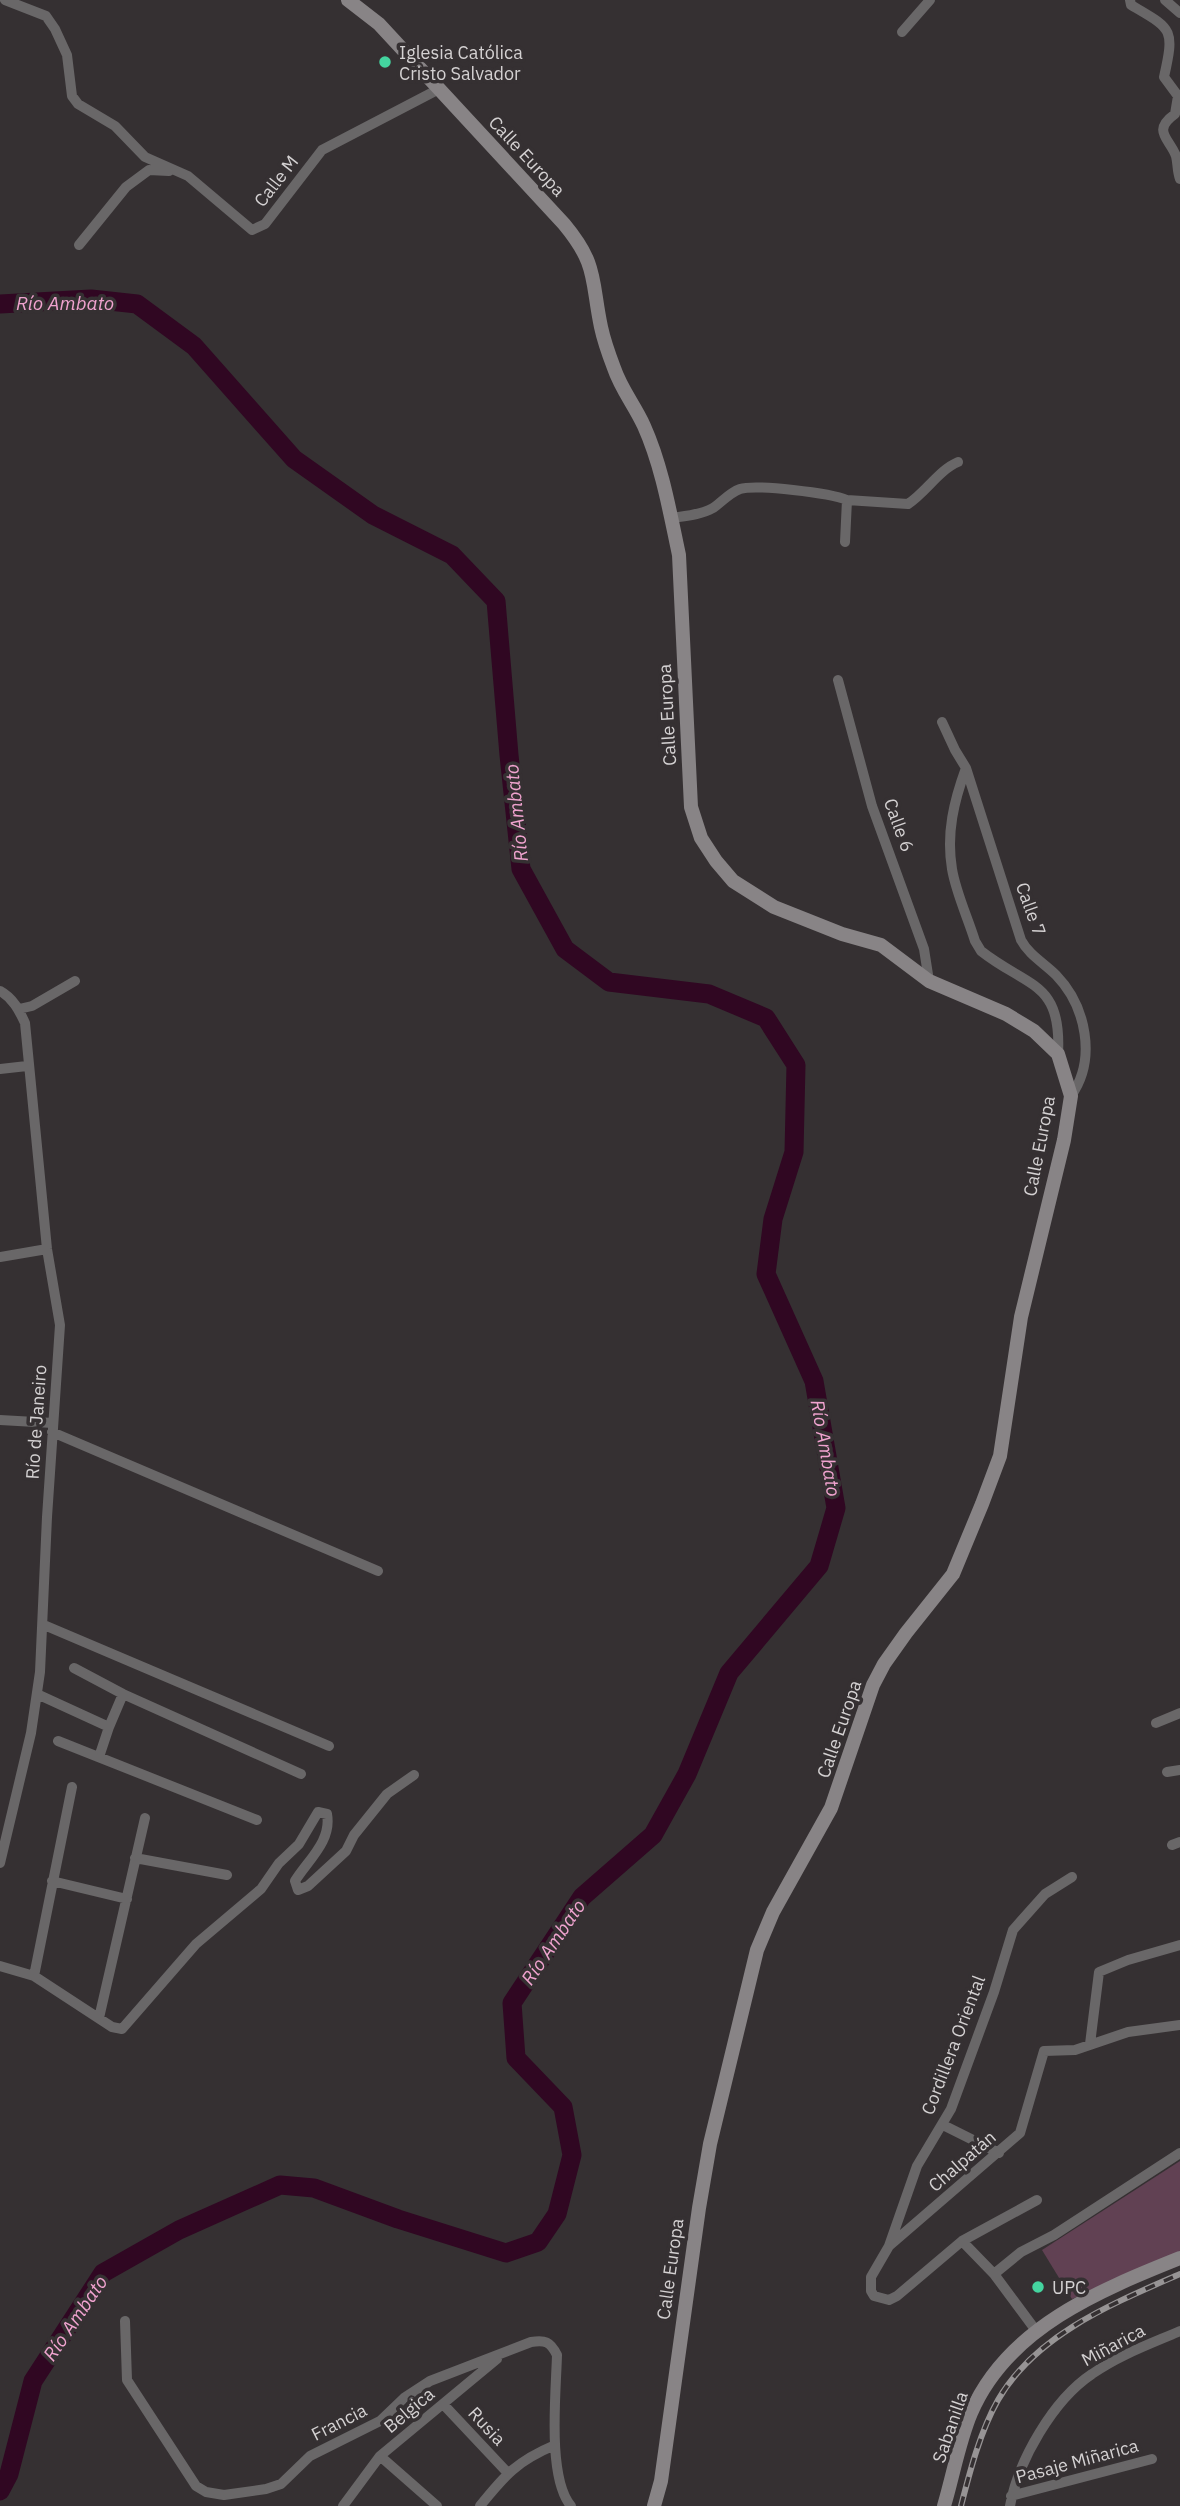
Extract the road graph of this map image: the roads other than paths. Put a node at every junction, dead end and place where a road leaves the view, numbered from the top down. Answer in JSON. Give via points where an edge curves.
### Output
{"nodes":[{"id":1,"x":5,"y":0,"type":"edge"},
{"id":2,"x":348,"y":0,"type":"edge"},
{"id":3,"x":930,"y":0,"type":"edge"},
{"id":4,"x":1130,"y":0,"type":"edge"},
{"id":5,"x":1165,"y":0,"type":"edge"},
{"id":6,"x":1180,"y":13,"type":"edge"},
{"id":7,"x":902,"y":32,"type":"dead end"},
{"id":8,"x":439,"y":89,"type":"junction"},
{"id":9,"x":179,"y":171,"type":"junction"},
{"id":10,"x":1180,"y":179,"type":"edge"},
{"id":11,"x":79,"y":245,"type":"dead end"},
{"id":12,"x":958,"y":462,"type":"dead end"},
{"id":13,"x":847,"y":500,"type":"junction"},
{"id":14,"x":671,"y":518,"type":"junction"},
{"id":15,"x":845,"y":542,"type":"dead end"},
{"id":16,"x":838,"y":680,"type":"dead end"},
{"id":17,"x":942,"y":722,"type":"dead end"},
{"id":18,"x":966,"y":768,"type":"junction"},
{"id":19,"x":75,"y":981,"type":"dead end"},
{"id":20,"x":929,"y":981,"type":"junction"},
{"id":21,"x":0,"y":991,"type":"edge"},
{"id":22,"x":19,"y":1009,"type":"junction"},
{"id":23,"x":1058,"y":1054,"type":"junction"},
{"id":24,"x":27,"y":1066,"type":"junction"},
{"id":25,"x":0,"y":1069,"type":"edge"},
{"id":26,"x":1071,"y":1096,"type":"junction"},
{"id":27,"x":47,"y":1249,"type":"junction"},
{"id":28,"x":0,"y":1257,"type":"edge"},
{"id":29,"x":0,"y":1420,"type":"edge"},
{"id":30,"x":53,"y":1428,"type":"junction"},
{"id":31,"x":378,"y":1571,"type":"dead end"},
{"id":32,"x":44,"y":1625,"type":"junction"},
{"id":33,"x":74,"y":1668,"type":"dead end"},
{"id":34,"x":37,"y":1694,"type":"junction"},
{"id":35,"x":123,"y":1694,"type":"junction"},
{"id":36,"x":1180,"y":1713,"type":"edge"},
{"id":37,"x":1156,"y":1723,"type":"dead end"},
{"id":38,"x":110,"y":1727,"type":"junction"},
{"id":39,"x":58,"y":1741,"type":"dead end"},
{"id":40,"x":329,"y":1746,"type":"dead end"},
{"id":41,"x":99,"y":1757,"type":"junction"},
{"id":42,"x":1180,"y":1770,"type":"edge"},
{"id":43,"x":1167,"y":1772,"type":"dead end"},
{"id":44,"x":301,"y":1774,"type":"dead end"},
{"id":45,"x":414,"y":1775,"type":"dead end"},
{"id":46,"x":72,"y":1787,"type":"dead end"},
{"id":47,"x":0,"y":1807,"type":"edge"},
{"id":48,"x":13,"y":1808,"type":"junction"},
{"id":49,"x":145,"y":1818,"type":"dead end"},
{"id":50,"x":257,"y":1820,"type":"dead end"},
{"id":51,"x":135,"y":1858,"type":"junction"},
{"id":52,"x":0,"y":1863,"type":"edge"},
{"id":53,"x":227,"y":1875,"type":"dead end"},
{"id":54,"x":1072,"y":1877,"type":"dead end"},
{"id":55,"x":52,"y":1881,"type":"junction"},
{"id":56,"x":127,"y":1899,"type":"junction"},
{"id":57,"x":1180,"y":1945,"type":"edge"},
{"id":58,"x":0,"y":1966,"type":"edge"},
{"id":59,"x":34,"y":1976,"type":"junction"},
{"id":60,"x":99,"y":2018,"type":"junction"},
{"id":61,"x":1180,"y":2025,"type":"edge"},
{"id":62,"x":1090,"y":2044,"type":"junction"},
{"id":63,"x":943,"y":2124,"type":"junction"},
{"id":64,"x":999,"y":2153,"type":"junction"},
{"id":65,"x":1180,"y":2153,"type":"edge"},
{"id":66,"x":1037,"y":2200,"type":"dead end"},
{"id":67,"x":962,"y":2241,"type":"junction"},
{"id":68,"x":889,"y":2246,"type":"junction"},
{"id":69,"x":1180,"y":2258,"type":"edge"},
{"id":70,"x":994,"y":2274,"type":"junction"},
{"id":71,"x":125,"y":2320,"type":"dead end"},
{"id":72,"x":1180,"y":2330,"type":"edge"},
{"id":73,"x":1037,"y":2332,"type":"junction"},
{"id":74,"x":508,"y":2351,"type":"junction"},
{"id":75,"x":443,"y":2404,"type":"junction"},
{"id":76,"x":555,"y":2445,"type":"junction"},
{"id":77,"x":380,"y":2456,"type":"junction"},
{"id":78,"x":1152,"y":2459,"type":"dead end"},
{"id":79,"x":507,"y":2472,"type":"junction"},
{"id":80,"x":1011,"y":2501,"type":"edge"},
{"id":81,"x":342,"y":2506,"type":"edge"},
{"id":82,"x":437,"y":2506,"type":"edge"},
{"id":83,"x":480,"y":2506,"type":"edge"},
{"id":84,"x":571,"y":2506,"type":"edge"},
{"id":85,"x":654,"y":2506,"type":"edge"},
{"id":86,"x":944,"y":2506,"type":"edge"}],
"edges":[{"from":1,"to":9,"type":"street","name":"Calle M","via":[[46,16],[55,29],[67,55],[74,101],[115,126],[145,157]]},
{"from":2,"to":8,"type":"street","name":"Calle Europa","via":[[379,24]]},
{"from":3,"to":7,"type":"street"},
{"from":4,"to":10,"type":"street","via":[[1167,29],[1170,44],[1164,77],[1178,96],[1175,114],[1166,120],[1163,131],[1177,157]]},
{"from":5,"to":6,"type":"street"},
{"from":8,"to":9,"type":"street","name":"Calle M","via":[[322,150],[265,224],[255,229]]},
{"from":8,"to":14,"type":"street","name":"Calle Europa","via":[[564,224],[587,256],[601,329],[615,372],[655,455]]},
{"from":9,"to":11,"type":"street","via":[[149,170],[126,187]]},
{"from":12,"to":13,"type":"street","via":[[908,504]]},
{"from":13,"to":14,"type":"street","via":[[808,492],[741,489],[706,511]]},
{"from":13,"to":15,"type":"street"},
{"from":14,"to":20,"type":"street","name":"Calle Europa","via":[[679,555],[691,807],[701,838],[733,881],[753,895],[819,925],[881,945]]},
{"from":16,"to":20,"type":"street","name":"Calle 6","via":[[872,806],[924,948]]},
{"from":17,"to":18,"type":"street","name":"Calle 7"},
{"from":18,"to":23,"type":"street","via":[[949,833],[952,870],[981,951],[1046,993],[1057,1022]]},
{"from":18,"to":26,"type":"street","name":"Calle 7","via":[[1021,940],[1057,976],[1074,999],[1081,1020],[1086,1057]]},
{"from":19,"to":22,"type":"street","via":[[33,1006]]},
{"from":20,"to":23,"type":"street","name":"Calle Europa","via":[[1006,1014],[1034,1031]]},
{"from":21,"to":22,"type":"street"},
{"from":22,"to":24,"type":"street","name":"Río de Janeiro","via":[[25,1023]]},
{"from":23,"to":26,"type":"street","name":"Calle Europa"},
{"from":24,"to":25,"type":"street"},
{"from":24,"to":27,"type":"street","name":"Río de Janeiro"},
{"from":26,"to":85,"type":"street","name":"Calle Europa","via":[[1021,1317],[1000,1456],[953,1574],[906,1633],[873,1685],[831,1808],[757,1950],[710,2144]]},
{"from":27,"to":28,"type":"street"},
{"from":27,"to":30,"type":"street","name":"Río de Janeiro","via":[[60,1325]]},
{"from":29,"to":30,"type":"street"},
{"from":30,"to":31,"type":"street"},
{"from":30,"to":32,"type":"street","name":"Río de Janeiro"},
{"from":32,"to":34,"type":"street","name":"Río de Janeiro"},
{"from":32,"to":40,"type":"street"},
{"from":33,"to":35,"type":"street"},
{"from":34,"to":38,"type":"street"},
{"from":34,"to":48,"type":"street","name":"Río de Janeiro"},
{"from":35,"to":38,"type":"street"},
{"from":35,"to":44,"type":"street"},
{"from":36,"to":37,"type":"street"},
{"from":38,"to":41,"type":"street"},
{"from":39,"to":41,"type":"street"},
{"from":41,"to":50,"type":"street"},
{"from":42,"to":43,"type":"street"},
{"from":45,"to":60,"type":"street","via":[[387,1794],[346,1851],[298,1890],[295,1881],[316,1853],[329,1823],[327,1814],[318,1812],[299,1844],[261,1889],[196,1944],[129,2023],[122,2029]]},
{"from":46,"to":55,"type":"street"},
{"from":47,"to":48,"type":"street"},
{"from":48,"to":52,"type":"street","name":"Río de Janeiro"},
{"from":49,"to":51,"type":"street"},
{"from":51,"to":53,"type":"street"},
{"from":51,"to":56,"type":"street"},
{"from":54,"to":63,"type":"street","name":"Cordillera Oriental","via":[[1045,1894],[1013,1930]]},
{"from":55,"to":56,"type":"street"},
{"from":55,"to":59,"type":"street"},
{"from":56,"to":60,"type":"street"},
{"from":57,"to":62,"type":"street","via":[[1099,1972]]},
{"from":58,"to":59,"type":"street"},
{"from":59,"to":60,"type":"street"},
{"from":61,"to":62,"type":"street","via":[[1138,2030]]},
{"from":62,"to":64,"type":"street","name":"Chalpatán","via":[[1041,2053],[1020,2133]]},
{"from":63,"to":64,"type":"street"},
{"from":63,"to":68,"type":"street","name":"Cordillera Oriental","via":[[917,2166]]},
{"from":64,"to":68,"type":"street","name":"Chalpatán"},
{"from":65,"to":70,"type":"street","via":[[1021,2252]]},
{"from":66,"to":67,"type":"street"},
{"from":67,"to":68,"type":"street","name":"Cordillera Oriental","via":[[897,2296],[881,2300],[871,2291],[871,2277]]},
{"from":67,"to":70,"type":"street"},
{"from":69,"to":73,"type":"street","name":"Sabanilla","via":[[1081,2301]]},
{"from":70,"to":73,"type":"street"},
{"from":71,"to":74,"type":"street","name":"Francia","via":[[128,2380],[195,2486],[223,2495],[281,2484],[310,2456],[380,2421],[430,2381]]},
{"from":72,"to":80,"type":"street","name":"Miñarica","via":[[1090,2375],[1059,2404],[1034,2443]]},
{"from":73,"to":86,"type":"street","name":"Sabanilla","via":[[986,2384],[971,2414]]},
{"from":74,"to":75,"type":"street","name":"Belgica"},
{"from":74,"to":76,"type":"street","name":"Francia","via":[[544,2340],[552,2345],[556,2355]]},
{"from":75,"to":77,"type":"street","name":"Belgica"},
{"from":75,"to":79,"type":"street","name":"Rusia"},
{"from":76,"to":79,"type":"street"},
{"from":76,"to":84,"type":"street","name":"Francia","via":[[562,2493]]},
{"from":77,"to":81,"type":"street","name":"Belgica"},
{"from":77,"to":82,"type":"street"},
{"from":78,"to":80,"type":"street","name":"Pasaje Miñarica"},
{"from":79,"to":83,"type":"street"}]}
